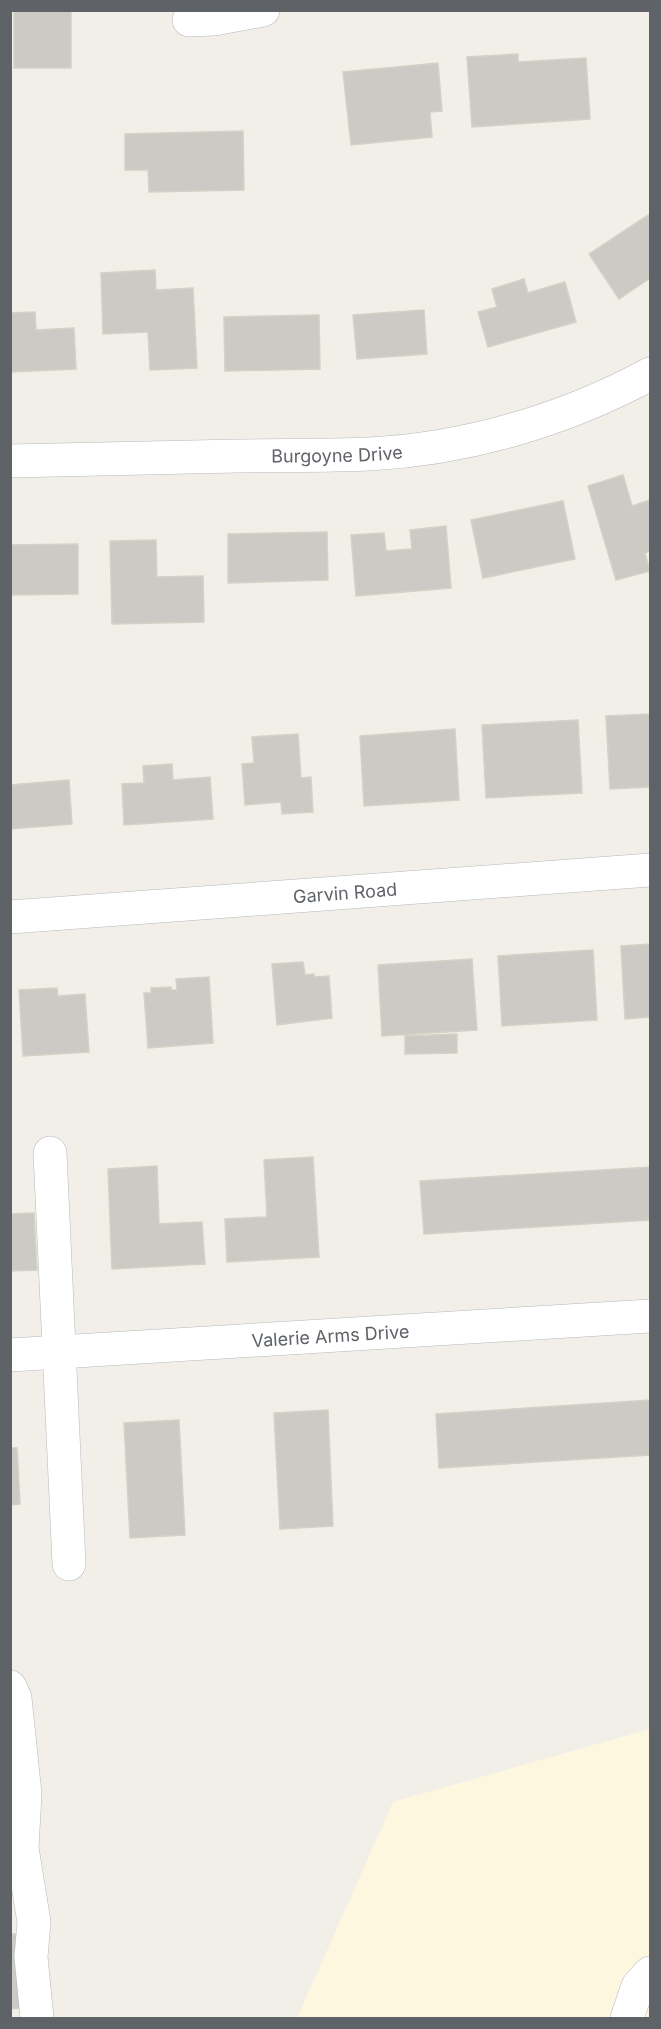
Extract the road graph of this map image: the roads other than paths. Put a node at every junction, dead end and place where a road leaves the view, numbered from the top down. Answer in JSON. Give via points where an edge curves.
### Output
{"nodes":[{"id":1,"x":263,"y":10,"type":"edge"},
{"id":2,"x":189,"y":20,"type":"dead end"},
{"id":3,"x":651,"y":374,"type":"edge"},
{"id":4,"x":10,"y":461,"type":"edge"},
{"id":5,"x":651,"y":870,"type":"edge"},
{"id":6,"x":25,"y":916,"type":"edge"},
{"id":7,"x":50,"y":1153,"type":"dead end"},
{"id":8,"x":651,"y":1316,"type":"edge"},
{"id":9,"x":59,"y":1352,"type":"junction"},
{"id":10,"x":10,"y":1355,"type":"edge"},
{"id":11,"x":69,"y":1564,"type":"dead end"},
{"id":12,"x":10,"y":1687,"type":"edge"},
{"id":13,"x":651,"y":1973,"type":"edge"},
{"id":14,"x":37,"y":2019,"type":"edge"},
{"id":15,"x":627,"y":2019,"type":"edge"}],
"edges":[{"from":1,"to":2,"type":"street"},
{"from":3,"to":4,"type":"street","name":"Burgoyne Drive","via":[[612,395],[549,419],[430,447],[370,453]]},
{"from":5,"to":6,"type":"street","name":"Garvin Road"},
{"from":7,"to":9,"type":"street"},
{"from":8,"to":9,"type":"street","name":"Valerie Arms Drive"},
{"from":9,"to":10,"type":"street","name":"Valerie Arms Drive"},
{"from":9,"to":11,"type":"street"},
{"from":12,"to":14,"type":"street","via":[[15,1698],[25,1794],[22,1848],[34,1922],[31,1957]]},
{"from":13,"to":15,"type":"street","via":[[638,1986]]}]}
